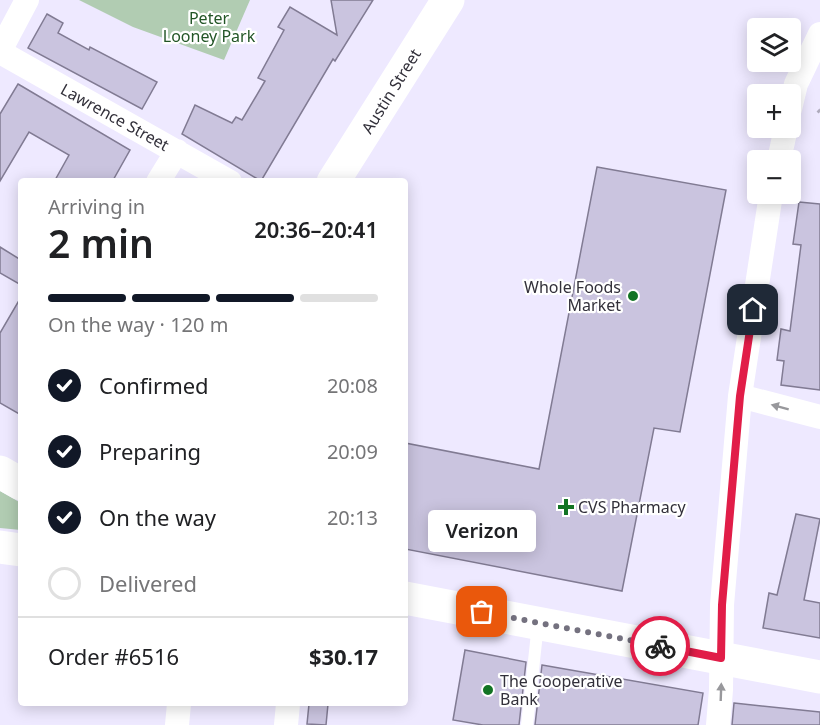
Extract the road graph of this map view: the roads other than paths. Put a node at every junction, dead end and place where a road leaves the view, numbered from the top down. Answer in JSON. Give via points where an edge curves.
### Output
{"nodes":[{"id":1,"x":27,"y":0,"type":"edge"},
{"id":2,"x":448,"y":0,"type":"edge"},
{"id":3,"x":820,"y":34,"type":"edge"},
{"id":4,"x":0,"y":52,"type":"edge"},
{"id":5,"x":796,"y":84,"type":"edge"},
{"id":6,"x":177,"y":151,"type":"junction"},
{"id":7,"x":160,"y":178,"type":"edge"},
{"id":8,"x":223,"y":178,"type":"edge"},
{"id":9,"x":336,"y":178,"type":"edge"},
{"id":10,"x":769,"y":204,"type":"edge"},
{"id":11,"x":740,"y":396,"type":"junction"},
{"id":12,"x":820,"y":417,"type":"edge"},
{"id":13,"x":0,"y":472,"type":"edge"},
{"id":14,"x":18,"y":482,"type":"edge"},
{"id":15,"x":0,"y":547,"type":"edge"},
{"id":16,"x":18,"y":550,"type":"edge"},
{"id":17,"x":408,"y":599,"type":"edge"},
{"id":18,"x":538,"y":623,"type":"junction"},
{"id":19,"x":721,"y":658,"type":"junction"},
{"id":20,"x":820,"y":677,"type":"edge"},
{"id":21,"x":179,"y":706,"type":"edge"},
{"id":22,"x":288,"y":706,"type":"edge"},
{"id":23,"x":177,"y":725,"type":"edge"},
{"id":24,"x":286,"y":725,"type":"edge"},
{"id":25,"x":527,"y":725,"type":"edge"},
{"id":26,"x":718,"y":725,"type":"edge"}],
"edges":[{"from":1,"to":4,"type":"street"},
{"from":2,"to":9,"type":"main road","name":"Austin Street"},
{"from":3,"to":5,"type":"street"},
{"from":4,"to":6,"type":"street","name":"Lawrence Street"},
{"from":6,"to":7,"type":"street"},
{"from":6,"to":8,"type":"street","name":"Lawrence Street"},
{"from":10,"to":11,"type":"street"},
{"from":12,"to":11,"type":"street","one_way":true},
{"from":11,"to":19,"type":"street"},
{"from":13,"to":14,"type":"main road"},
{"from":15,"to":16,"type":"main road"},
{"from":17,"to":18,"type":"main road"},
{"from":18,"to":19,"type":"main road"},
{"from":18,"to":25,"type":"lane"},
{"from":19,"to":20,"type":"main road"},
{"from":26,"to":19,"type":"street","one_way":true},
{"from":21,"to":23,"type":"street"},
{"from":22,"to":24,"type":"street"}]}
